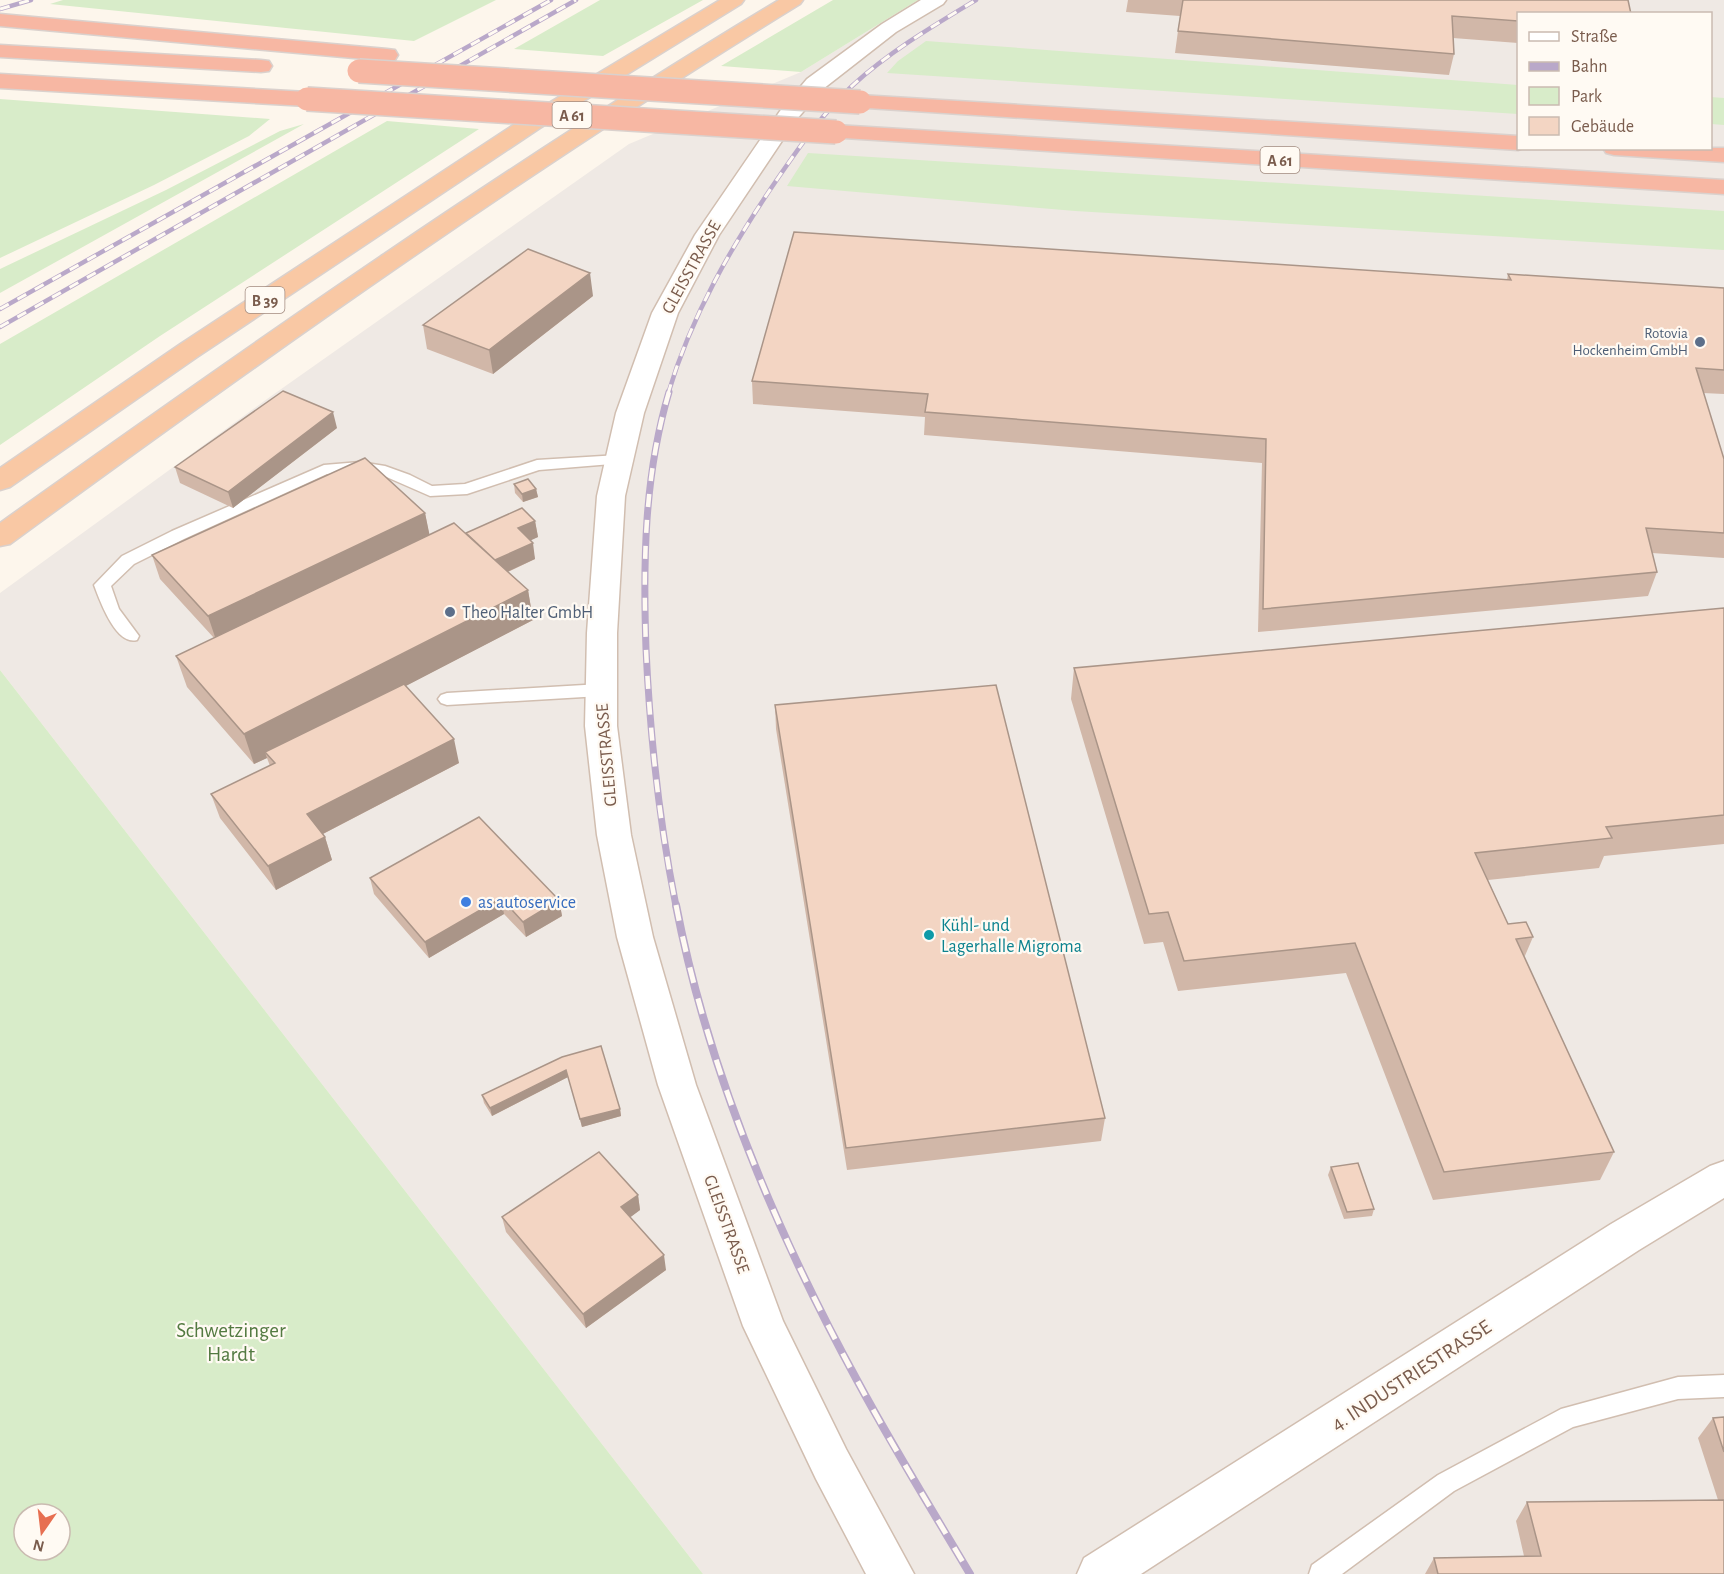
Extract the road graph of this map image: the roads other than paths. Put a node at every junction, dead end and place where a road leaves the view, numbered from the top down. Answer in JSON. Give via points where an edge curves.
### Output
{"nodes":[{"id":1,"x":734,"y":0,"type":"edge"},
{"id":2,"x":793,"y":0,"type":"edge"},
{"id":3,"x":936,"y":0,"type":"edge"},
{"id":4,"x":0,"y":20,"type":"edge"},
{"id":5,"x":0,"y":51,"type":"edge"},
{"id":6,"x":0,"y":81,"type":"edge"},
{"id":7,"x":725,"y":95,"type":"junction"},
{"id":8,"x":1517,"y":143,"type":"edge"},
{"id":9,"x":1645,"y":150,"type":"edge"},
{"id":10,"x":1724,"y":155,"type":"edge"},
{"id":11,"x":1724,"y":187,"type":"edge"},
{"id":12,"x":620,"y":460,"type":"junction"},
{"id":13,"x":0,"y":481,"type":"edge"},
{"id":14,"x":0,"y":537,"type":"edge"},
{"id":15,"x":131,"y":636,"type":"dead end"},
{"id":16,"x":601,"y":690,"type":"junction"},
{"id":17,"x":447,"y":699,"type":"dead end"},
{"id":18,"x":1724,"y":1178,"type":"edge"},
{"id":19,"x":1724,"y":1386,"type":"edge"},
{"id":20,"x":891,"y":1574,"type":"edge"},
{"id":21,"x":1100,"y":1574,"type":"edge"},
{"id":22,"x":1321,"y":1574,"type":"edge"}],
"edges":[{"from":1,"to":13,"type":"highway","number":"B 39","via":[[532,123]]},
{"from":2,"to":14,"type":"highway","number":"B 39","via":[[409,247]]},
{"from":3,"to":12,"type":"street","name":"GLEISSTRASSE","via":[[834,68],[815,84],[767,142],[707,235],[664,314],[630,413]]},
{"from":4,"to":7,"type":"highway","number":"A 61","bridge":true,"via":[[621,78]]},
{"from":5,"to":7,"type":"highway","number":"A 61","bridge":true},
{"from":6,"to":11,"type":"highway","number":"A 61","bridge":true},
{"from":7,"to":8,"type":"highway","number":"A 61","bridge":true},
{"from":9,"to":10,"type":"highway"},
{"from":12,"to":15,"type":"lane","via":[[537,465],[467,489],[430,491],[385,471],[360,467],[324,470],[128,560],[102,585],[111,610]]},
{"from":12,"to":16,"type":"street","name":"GLEISSTRASSE","via":[[612,496]]},
{"from":16,"to":17,"type":"lane"},
{"from":16,"to":20,"type":"street","name":"GLEISSTRASSE","via":[[601,726],[614,835],[635,938],[677,1085],[764,1326],[831,1464]]},
{"from":18,"to":21,"type":"street","name":"4. INDUSTRIESTRASSE","via":[[1625,1237]]},
{"from":19,"to":22,"type":"lane","via":[[1678,1388],[1569,1417],[1446,1483]]}]}
